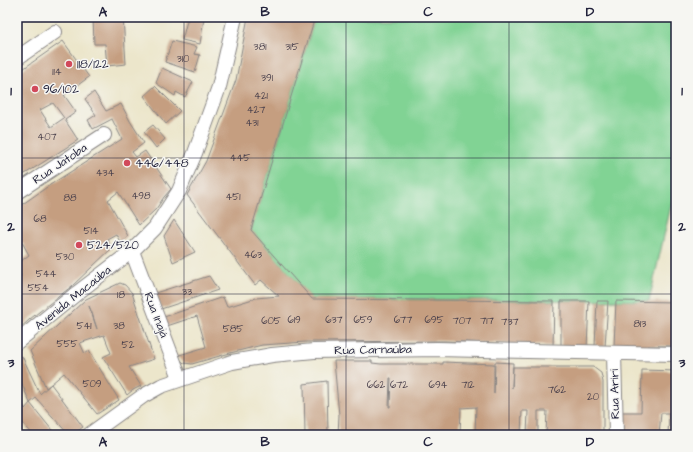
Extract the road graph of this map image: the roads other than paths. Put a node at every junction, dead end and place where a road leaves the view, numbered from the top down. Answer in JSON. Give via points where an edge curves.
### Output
{"nodes":[{"id":1,"x":235,"y":17,"type":"edge"},
{"id":2,"x":55,"y":32,"type":"dead end"},
{"id":3,"x":17,"y":58,"type":"edge"},
{"id":4,"x":104,"y":135,"type":"dead end"},
{"id":5,"x":17,"y":192,"type":"edge"},
{"id":6,"x":132,"y":251,"type":"junction"},
{"id":7,"x":17,"y":342,"type":"edge"},
{"id":8,"x":614,"y":353,"type":"junction"},
{"id":9,"x":676,"y":354,"type":"edge"},
{"id":10,"x":180,"y":378,"type":"junction"},
{"id":11,"x":89,"y":435,"type":"edge"},
{"id":12,"x":616,"y":435,"type":"edge"}],
"edges":[{"from":1,"to":6,"type":"street","name":"Avenida Macaúba","via":[[219,87],[179,191],[155,228]]},
{"from":2,"to":3,"type":"street"},
{"from":4,"to":5,"type":"street","name":"Rua Jatoba"},
{"from":6,"to":7,"type":"street","name":"Avenida Macaúba"},
{"from":6,"to":10,"type":"street","name":"Rua Inajá"},
{"from":8,"to":9,"type":"street","name":"Rua Carnaúba"},
{"from":8,"to":10,"type":"street","name":"Rua Carnaúba","via":[[437,349],[314,351],[232,362]]},
{"from":8,"to":12,"type":"street","name":"Rua Ariri"},
{"from":10,"to":11,"type":"street","name":"Rua Carnaúba","via":[[143,396]]}]}
